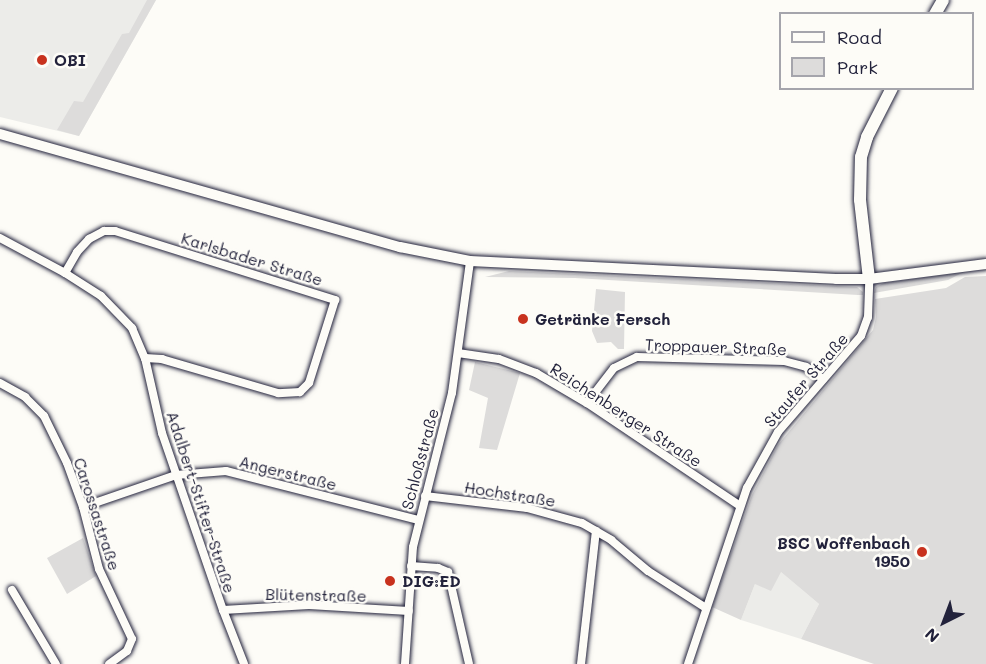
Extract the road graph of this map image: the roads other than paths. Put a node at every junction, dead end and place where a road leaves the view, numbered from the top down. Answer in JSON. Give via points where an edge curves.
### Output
{"nodes":[{"id":1,"x":891,"y":90,"type":"edge"},
{"id":2,"x":0,"y":134,"type":"edge"},
{"id":3,"x":0,"y":238,"type":"edge"},
{"id":4,"x":470,"y":261,"type":"junction"},
{"id":5,"x":986,"y":264,"type":"edge"},
{"id":6,"x":65,"y":273,"type":"junction"},
{"id":7,"x":869,"y":279,"type":"junction"},
{"id":8,"x":458,"y":353,"type":"junction"},
{"id":9,"x":145,"y":358,"type":"junction"},
{"id":10,"x":823,"y":379,"type":"junction"},
{"id":11,"x":0,"y":383,"type":"edge"},
{"id":12,"x":587,"y":403,"type":"junction"},
{"id":13,"x":176,"y":475,"type":"junction"},
{"id":14,"x":425,"y":496,"type":"junction"},
{"id":15,"x":740,"y":505,"type":"junction"},
{"id":16,"x":83,"y":507,"type":"junction"},
{"id":17,"x":418,"y":520,"type":"junction"},
{"id":18,"x":596,"y":531,"type":"junction"},
{"id":19,"x":411,"y":566,"type":"junction"},
{"id":20,"x":12,"y":590,"type":"dead end"},
{"id":21,"x":706,"y":608,"type":"junction"},
{"id":22,"x":223,"y":610,"type":"junction"},
{"id":23,"x":409,"y":611,"type":"junction"},
{"id":24,"x":56,"y":664,"type":"edge"},
{"id":25,"x":109,"y":664,"type":"edge"},
{"id":26,"x":244,"y":664,"type":"edge"},
{"id":27,"x":405,"y":664,"type":"edge"},
{"id":28,"x":469,"y":664,"type":"edge"},
{"id":29,"x":582,"y":664,"type":"edge"},
{"id":30,"x":688,"y":664,"type":"edge"}],
"edges":[{"from":1,"to":7,"type":"main road","via":[[867,136],[860,165]]},
{"from":2,"to":4,"type":"street","via":[[400,248]]},
{"from":3,"to":6,"type":"street","name":"Adalbert-Stifter-Straße"},
{"from":4,"to":7,"type":"street"},
{"from":4,"to":8,"type":"street","name":"Schloßstraße"},
{"from":5,"to":7,"type":"street"},
{"from":6,"to":9,"type":"street","name":"Adalbert-Stifter-Straße","via":[[121,314]]},
{"from":6,"to":9,"type":"street","name":"Karlsbader Straße","via":[[89,239],[98,232],[115,231],[335,300],[309,383],[300,392],[278,393],[162,359]]},
{"from":7,"to":10,"type":"street","name":"Staufer Straße","via":[[864,332]]},
{"from":8,"to":12,"type":"street","name":"Reichenberger Straße","via":[[521,366]]},
{"from":8,"to":14,"type":"street","name":"Schloßstraße","via":[[452,393]]},
{"from":9,"to":13,"type":"street","name":"Adalbert-Stifter-Straße"},
{"from":10,"to":12,"type":"street","name":"Troppauer Straße","via":[[784,361],[636,357],[614,368]]},
{"from":10,"to":15,"type":"street","name":"Staufer Straße","via":[[774,438]]},
{"from":11,"to":16,"type":"street","name":"Carossastraße","via":[[25,397],[44,416]]},
{"from":12,"to":15,"type":"street","name":"Reichenberger Straße"},
{"from":13,"to":16,"type":"street","name":"Angerstraße"},
{"from":13,"to":17,"type":"street","name":"Angerstraße","via":[[237,473]]},
{"from":13,"to":22,"type":"street","name":"Adalbert-Stifter-Straße"},
{"from":14,"to":17,"type":"street","name":"Schloßstraße"},
{"from":14,"to":18,"type":"street","name":"Hochstraße","via":[[547,512]]},
{"from":15,"to":21,"type":"street","name":"Staufer Straße"},
{"from":16,"to":25,"type":"street","name":"Carossastraße","via":[[99,569],[132,639],[127,651]]},
{"from":17,"to":19,"type":"street","name":"Schloßstraße"},
{"from":18,"to":21,"type":"street","name":"Hochstraße","via":[[662,581]]},
{"from":18,"to":29,"type":"street"},
{"from":19,"to":23,"type":"street","name":"Schloßstraße"},
{"from":19,"to":28,"type":"street","via":[[448,572]]},
{"from":20,"to":24,"type":"street"},
{"from":21,"to":30,"type":"street","name":"Staufer Straße"},
{"from":22,"to":23,"type":"street","name":"Blütenstraße","via":[[309,605]]},
{"from":22,"to":26,"type":"street","name":"Adalbert-Stifter-Straße"},
{"from":23,"to":27,"type":"street","name":"Schloßstraße"}]}
